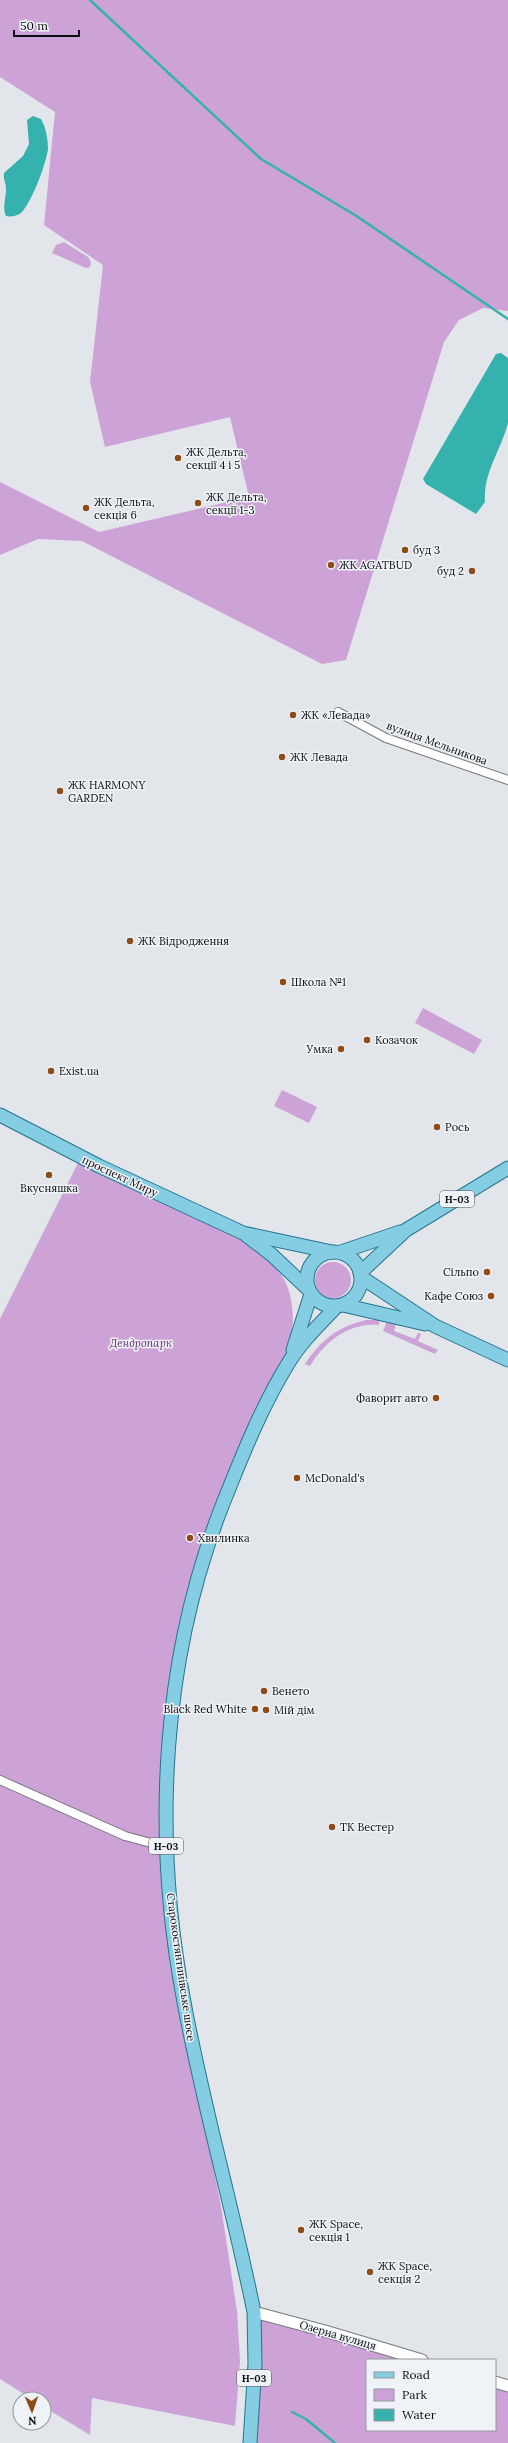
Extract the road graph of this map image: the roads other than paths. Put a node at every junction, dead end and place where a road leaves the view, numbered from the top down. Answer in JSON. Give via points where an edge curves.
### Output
{"nodes":[{"id":1,"x":338,"y":712,"type":"dead end"},
{"id":2,"x":508,"y":780,"type":"edge"},
{"id":3,"x":0,"y":1115,"type":"edge"},
{"id":4,"x":508,"y":1168,"type":"edge"},
{"id":5,"x":406,"y":1230,"type":"junction"},
{"id":6,"x":243,"y":1233,"type":"junction"},
{"id":7,"x":336,"y":1252,"type":"junction"},
{"id":8,"x":361,"y":1275,"type":"junction"},
{"id":9,"x":309,"y":1291,"type":"junction"},
{"id":10,"x":340,"y":1306,"type":"junction"},
{"id":11,"x":435,"y":1326,"type":"junction"},
{"id":12,"x":508,"y":1360,"type":"edge"},
{"id":13,"x":290,"y":1361,"type":"junction"},
{"id":14,"x":0,"y":1780,"type":"edge"},
{"id":15,"x":166,"y":1847,"type":"junction"},
{"id":16,"x":254,"y":2312,"type":"junction"},
{"id":17,"x":418,"y":2359,"type":"edge"},
{"id":18,"x":496,"y":2382,"type":"edge"},
{"id":19,"x":508,"y":2386,"type":"edge"},
{"id":20,"x":250,"y":2443,"type":"edge"}],
"edges":[{"from":1,"to":2,"type":"street","name":"вулиця Мельникова","via":[[386,738]]},
{"from":3,"to":6,"type":"main road","name":"проспект Миру","via":[[99,1166]]},
{"from":4,"to":5,"type":"main road","number":"Н-03"},
{"from":5,"to":7,"type":"main road","number":"Н-03"},
{"from":5,"to":8,"type":"main road","number":"Н-03"},
{"from":6,"to":7,"type":"main road","name":"проспект Миру"},
{"from":6,"to":9,"type":"main road","name":"проспект Миру","via":[[272,1255]]},
{"from":7,"to":8,"type":"main road","via":[[355,1261]]},
{"from":7,"to":9,"type":"main road","number":"Н-03","via":[[320,1255],[311,1264],[306,1276]]},
{"from":8,"to":10,"type":"main road","number":"Н-03","via":[[357,1294]]},
{"from":8,"to":11,"type":"main road"},
{"from":9,"to":10,"type":"main road","via":[[325,1305]]},
{"from":9,"to":13,"type":"main road","number":"Н-03"},
{"from":10,"to":11,"type":"main road","via":[[384,1313]]},
{"from":10,"to":13,"type":"main road","number":"Н-03","via":[[305,1340]]},
{"from":11,"to":12,"type":"main road"},
{"from":13,"to":15,"type":"main road","name":"Старокостянтинівське шосе","number":"Н-03","via":[[248,1441],[221,1508],[208,1545],[189,1617],[174,1690],[169,1736]]},
{"from":14,"to":15,"type":"street","via":[[125,1836]]},
{"from":15,"to":16,"type":"main road","name":"Старокостянтинівське шосе","number":"Н-03","via":[[171,1918],[183,1999]]},
{"from":16,"to":17,"type":"street","name":"Озерна вулиця"},
{"from":16,"to":20,"type":"main road","name":"Старокостянтинівське шосе","number":"Н-03","via":[[255,2372]]},
{"from":18,"to":19,"type":"street"}]}
